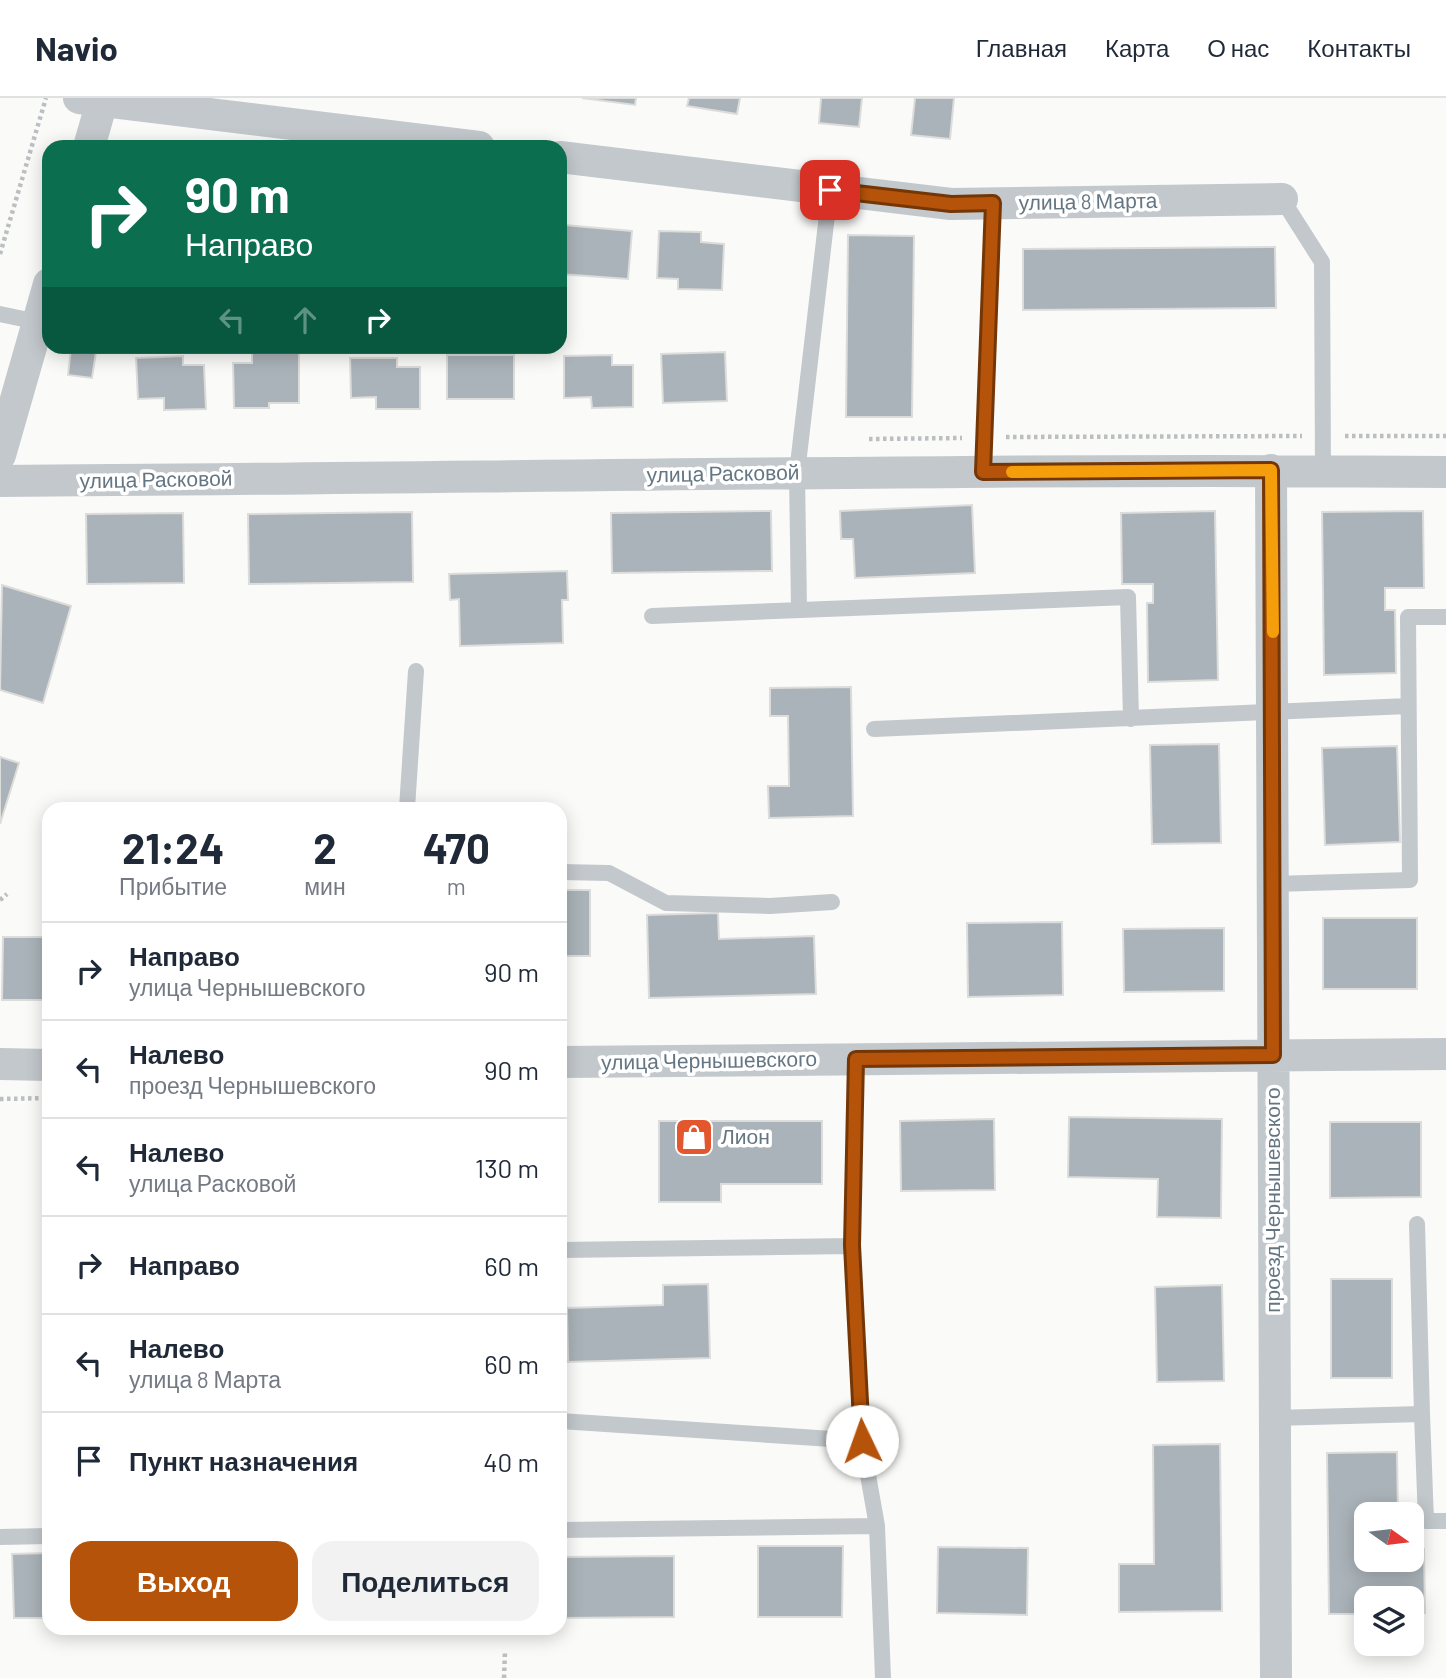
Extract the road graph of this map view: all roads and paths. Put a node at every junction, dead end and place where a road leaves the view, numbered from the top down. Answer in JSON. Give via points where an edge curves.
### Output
{"nodes":[{"id":1,"x":46,"y":98,"type":"edge"},
{"id":2,"x":95,"y":99,"type":"edge"},
{"id":3,"x":90,"y":140,"type":"edge"},
{"id":4,"x":422,"y":140,"type":"edge"},
{"id":5,"x":567,"y":158,"type":"edge"},
{"id":6,"x":830,"y":190,"type":"junction"},
{"id":7,"x":1282,"y":199,"type":"joint"},
{"id":8,"x":993,"y":203,"type":"junction"},
{"id":9,"x":0,"y":254,"type":"edge"},
{"id":10,"x":42,"y":309,"type":"edge"},
{"id":11,"x":0,"y":314,"type":"edge"},
{"id":12,"x":38,"y":322,"type":"junction"},
{"id":13,"x":1323,"y":436,"type":"junction"},
{"id":14,"x":1446,"y":436,"type":"edge"},
{"id":15,"x":984,"y":438,"type":"junction"},
{"id":16,"x":866,"y":439,"type":"dead end"},
{"id":17,"x":0,"y":454,"type":"edge"},
{"id":18,"x":1271,"y":470,"type":"junction"},
{"id":19,"x":1324,"y":471,"type":"junction"},
{"id":20,"x":983,"y":472,"type":"junction"},
{"id":21,"x":1446,"y":472,"type":"edge"},
{"id":22,"x":797,"y":473,"type":"junction"},
{"id":23,"x":0,"y":481,"type":"edge"},
{"id":24,"x":799,"y":609,"type":"junction"},
{"id":25,"x":652,"y":616,"type":"dead end"},
{"id":26,"x":1446,"y":617,"type":"edge"},
{"id":27,"x":416,"y":671,"type":"dead end"},
{"id":28,"x":1408,"y":706,"type":"junction"},
{"id":29,"x":1273,"y":711,"type":"junction"},
{"id":30,"x":1131,"y":719,"type":"junction"},
{"id":31,"x":874,"y":729,"type":"dead end"},
{"id":32,"x":407,"y":802,"type":"edge"},
{"id":33,"x":567,"y":872,"type":"edge"},
{"id":34,"x":1273,"y":884,"type":"junction"},
{"id":35,"x":7,"y":894,"type":"dead end"},
{"id":36,"x":0,"y":900,"type":"edge"},
{"id":37,"x":832,"y":902,"type":"dead end"},
{"id":38,"x":1446,"y":1054,"type":"edge"},
{"id":39,"x":1273,"y":1055,"type":"junction"},
{"id":40,"x":856,"y":1059,"type":"junction"},
{"id":41,"x":567,"y":1062,"type":"edge"},
{"id":42,"x":0,"y":1064,"type":"edge"},
{"id":43,"x":42,"y":1065,"type":"edge"},
{"id":44,"x":42,"y":1098,"type":"edge"},
{"id":45,"x":0,"y":1100,"type":"edge"},
{"id":46,"x":1417,"y":1224,"type":"dead end"},
{"id":47,"x":852,"y":1245,"type":"junction"},
{"id":48,"x":567,"y":1250,"type":"edge"},
{"id":49,"x":1422,"y":1414,"type":"junction"},
{"id":50,"x":1274,"y":1418,"type":"junction"},
{"id":51,"x":567,"y":1421,"type":"edge"},
{"id":52,"x":862,"y":1441,"type":"junction"},
{"id":53,"x":1446,"y":1521,"type":"edge"},
{"id":54,"x":877,"y":1526,"type":"junction"},
{"id":55,"x":567,"y":1530,"type":"edge"},
{"id":56,"x":42,"y":1536,"type":"edge"},
{"id":57,"x":0,"y":1537,"type":"edge"},
{"id":58,"x":505,"y":1651,"type":"dead end"},
{"id":59,"x":504,"y":1678,"type":"edge"},
{"id":60,"x":883,"y":1678,"type":"edge"},
{"id":61,"x":1276,"y":1678,"type":"edge"}],
"edges":[{"from":1,"to":9,"type":"path"},
{"from":2,"to":3,"type":"street"},
{"from":2,"to":4,"type":"street"},
{"from":5,"to":6,"type":"street","name":"улица 8 Марта"},
{"from":6,"to":8,"type":"street","name":"улица 8 Марта","via":[[951,204]]},
{"from":6,"to":22,"type":"lane"},
{"from":7,"to":8,"type":"street","name":"улица 8 Марта"},
{"from":7,"to":13,"type":"lane","via":[[1322,262]]},
{"from":8,"to":15,"type":"lane"},
{"from":10,"to":12,"type":"street"},
{"from":11,"to":12,"type":"lane"},
{"from":12,"to":17,"type":"street"},
{"from":13,"to":14,"type":"path"},
{"from":13,"to":15,"type":"path"},
{"from":13,"to":19,"type":"lane"},
{"from":15,"to":16,"type":"path"},
{"from":15,"to":20,"type":"lane"},
{"from":18,"to":19,"type":"street","name":"улица Расковой"},
{"from":18,"to":20,"type":"street","name":"улица Расковой"},
{"from":18,"to":29,"type":"street","name":"проезд Чернышевского"},
{"from":19,"to":21,"type":"street","name":"улица Расковой"},
{"from":20,"to":22,"type":"street","name":"улица Расковой"},
{"from":22,"to":23,"type":"street","name":"улица Расковой"},
{"from":22,"to":24,"type":"lane"},
{"from":24,"to":25,"type":"lane"},
{"from":24,"to":30,"type":"lane","via":[[1128,597]]},
{"from":26,"to":28,"type":"lane","via":[[1408,617]]},
{"from":27,"to":32,"type":"lane"},
{"from":28,"to":29,"type":"lane"},
{"from":28,"to":34,"type":"lane","via":[[1410,880]]},
{"from":29,"to":30,"type":"lane"},
{"from":29,"to":34,"type":"street","name":"проезд Чернышевского"},
{"from":30,"to":31,"type":"lane"},
{"from":33,"to":37,"type":"lane","via":[[610,873],[666,903],[770,906]]},
{"from":34,"to":39,"type":"street","name":"проезд Чернышевского"},
{"from":35,"to":36,"type":"path"},
{"from":38,"to":39,"type":"street","name":"улица Чернышевского"},
{"from":39,"to":40,"type":"street","name":"улица Чернышевского"},
{"from":39,"to":50,"type":"street","name":"проезд Чернышевского"},
{"from":40,"to":41,"type":"street","name":"улица Чернышевского"},
{"from":40,"to":47,"type":"lane"},
{"from":42,"to":43,"type":"street"},
{"from":44,"to":45,"type":"path"},
{"from":46,"to":49,"type":"lane"},
{"from":47,"to":48,"type":"lane"},
{"from":47,"to":52,"type":"lane"},
{"from":49,"to":50,"type":"lane"},
{"from":49,"to":53,"type":"lane","via":[[1426,1521]]},
{"from":50,"to":61,"type":"street","name":"проезд Чернышевского"},
{"from":51,"to":52,"type":"lane"},
{"from":52,"to":54,"type":"lane"},
{"from":54,"to":55,"type":"lane"},
{"from":54,"to":60,"type":"lane"},
{"from":56,"to":57,"type":"lane"},
{"from":58,"to":59,"type":"path"}]}
